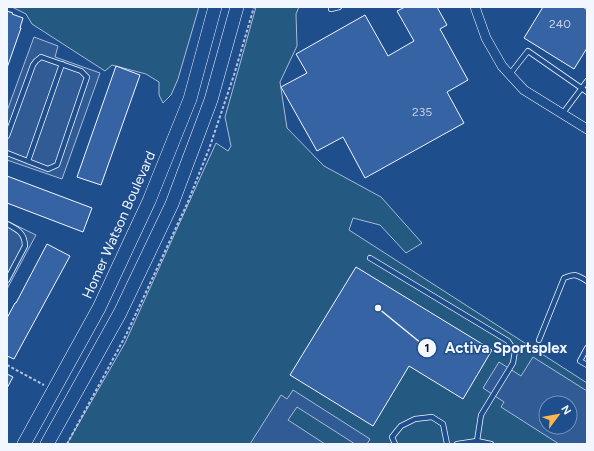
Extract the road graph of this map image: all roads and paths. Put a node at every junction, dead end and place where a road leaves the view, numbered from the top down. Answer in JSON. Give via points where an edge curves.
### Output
{"nodes":[{"id":1,"x":215,"y":7,"type":"edge"},
{"id":2,"x":237,"y":7,"type":"edge"},
{"id":3,"x":331,"y":7,"type":"edge"},
{"id":4,"x":338,"y":7,"type":"edge"},
{"id":5,"x":475,"y":7,"type":"edge"},
{"id":6,"x":62,"y":64,"type":"junction"},
{"id":7,"x":510,"y":74,"type":"junction"},
{"id":8,"x":587,"y":81,"type":"edge"},
{"id":9,"x":581,"y":88,"type":"junction"},
{"id":10,"x":587,"y":92,"type":"edge"},
{"id":11,"x":563,"y":113,"type":"junction"},
{"id":12,"x":587,"y":129,"type":"edge"},
{"id":13,"x":7,"y":136,"type":"edge"},
{"id":14,"x":7,"y":153,"type":"edge"},
{"id":15,"x":28,"y":161,"type":"junction"},
{"id":16,"x":7,"y":224,"type":"edge"},
{"id":17,"x":370,"y":258,"type":"dead end"},
{"id":18,"x":7,"y":280,"type":"edge"},
{"id":19,"x":587,"y":281,"type":"edge"},
{"id":20,"x":539,"y":340,"type":"dead end"},
{"id":21,"x":587,"y":348,"type":"edge"},
{"id":22,"x":7,"y":365,"type":"edge"},
{"id":23,"x":587,"y":365,"type":"edge"},
{"id":24,"x":44,"y":385,"type":"dead end"},
{"id":25,"x":477,"y":441,"type":"junction"},
{"id":26,"x":24,"y":444,"type":"edge"},
{"id":27,"x":46,"y":444,"type":"edge"},
{"id":28,"x":395,"y":444,"type":"edge"},
{"id":29,"x":447,"y":444,"type":"edge"},
{"id":30,"x":457,"y":444,"type":"edge"},
{"id":31,"x":491,"y":444,"type":"edge"}],
"edges":[{"from":1,"to":26,"type":"main road","name":"Homer Watson Boulevard","via":[[190,99],[149,201],[99,308]]},
{"from":2,"to":27,"type":"main road","via":[[211,100],[172,204],[120,314]]},
{"from":3,"to":4,"type":"lane"},
{"from":5,"to":7,"type":"street","via":[[486,38],[502,66]]},
{"from":6,"to":13,"type":"lane","via":[[41,57],[36,61]]},
{"from":6,"to":15,"type":"lane"},
{"from":6,"to":15,"type":"lane","via":[[81,71],[88,77],[61,155],[57,165],[48,168]]},
{"from":7,"to":9,"type":"lane","via":[[528,51]]},
{"from":7,"to":11,"type":"street","via":[[524,90]]},
{"from":8,"to":9,"type":"lane"},
{"from":9,"to":10,"type":"lane"},
{"from":9,"to":11,"type":"lane"},
{"from":11,"to":12,"type":"street"},
{"from":14,"to":15,"type":"lane"},
{"from":16,"to":18,"type":"lane","via":[[20,230],[25,246]]},
{"from":17,"to":25,"type":"lane","via":[[508,342],[515,352],[513,363],[481,415]]},
{"from":19,"to":20,"type":"lane","via":[[578,275],[564,278]]},
{"from":21,"to":23,"type":"lane","via":[[580,361]]},
{"from":22,"to":24,"type":"path"},
{"from":25,"to":30,"type":"lane"},
{"from":25,"to":31,"type":"lane"},
{"from":28,"to":29,"type":"lane","via":[[392,437],[401,426],[415,419],[432,417],[443,424]]}]}
